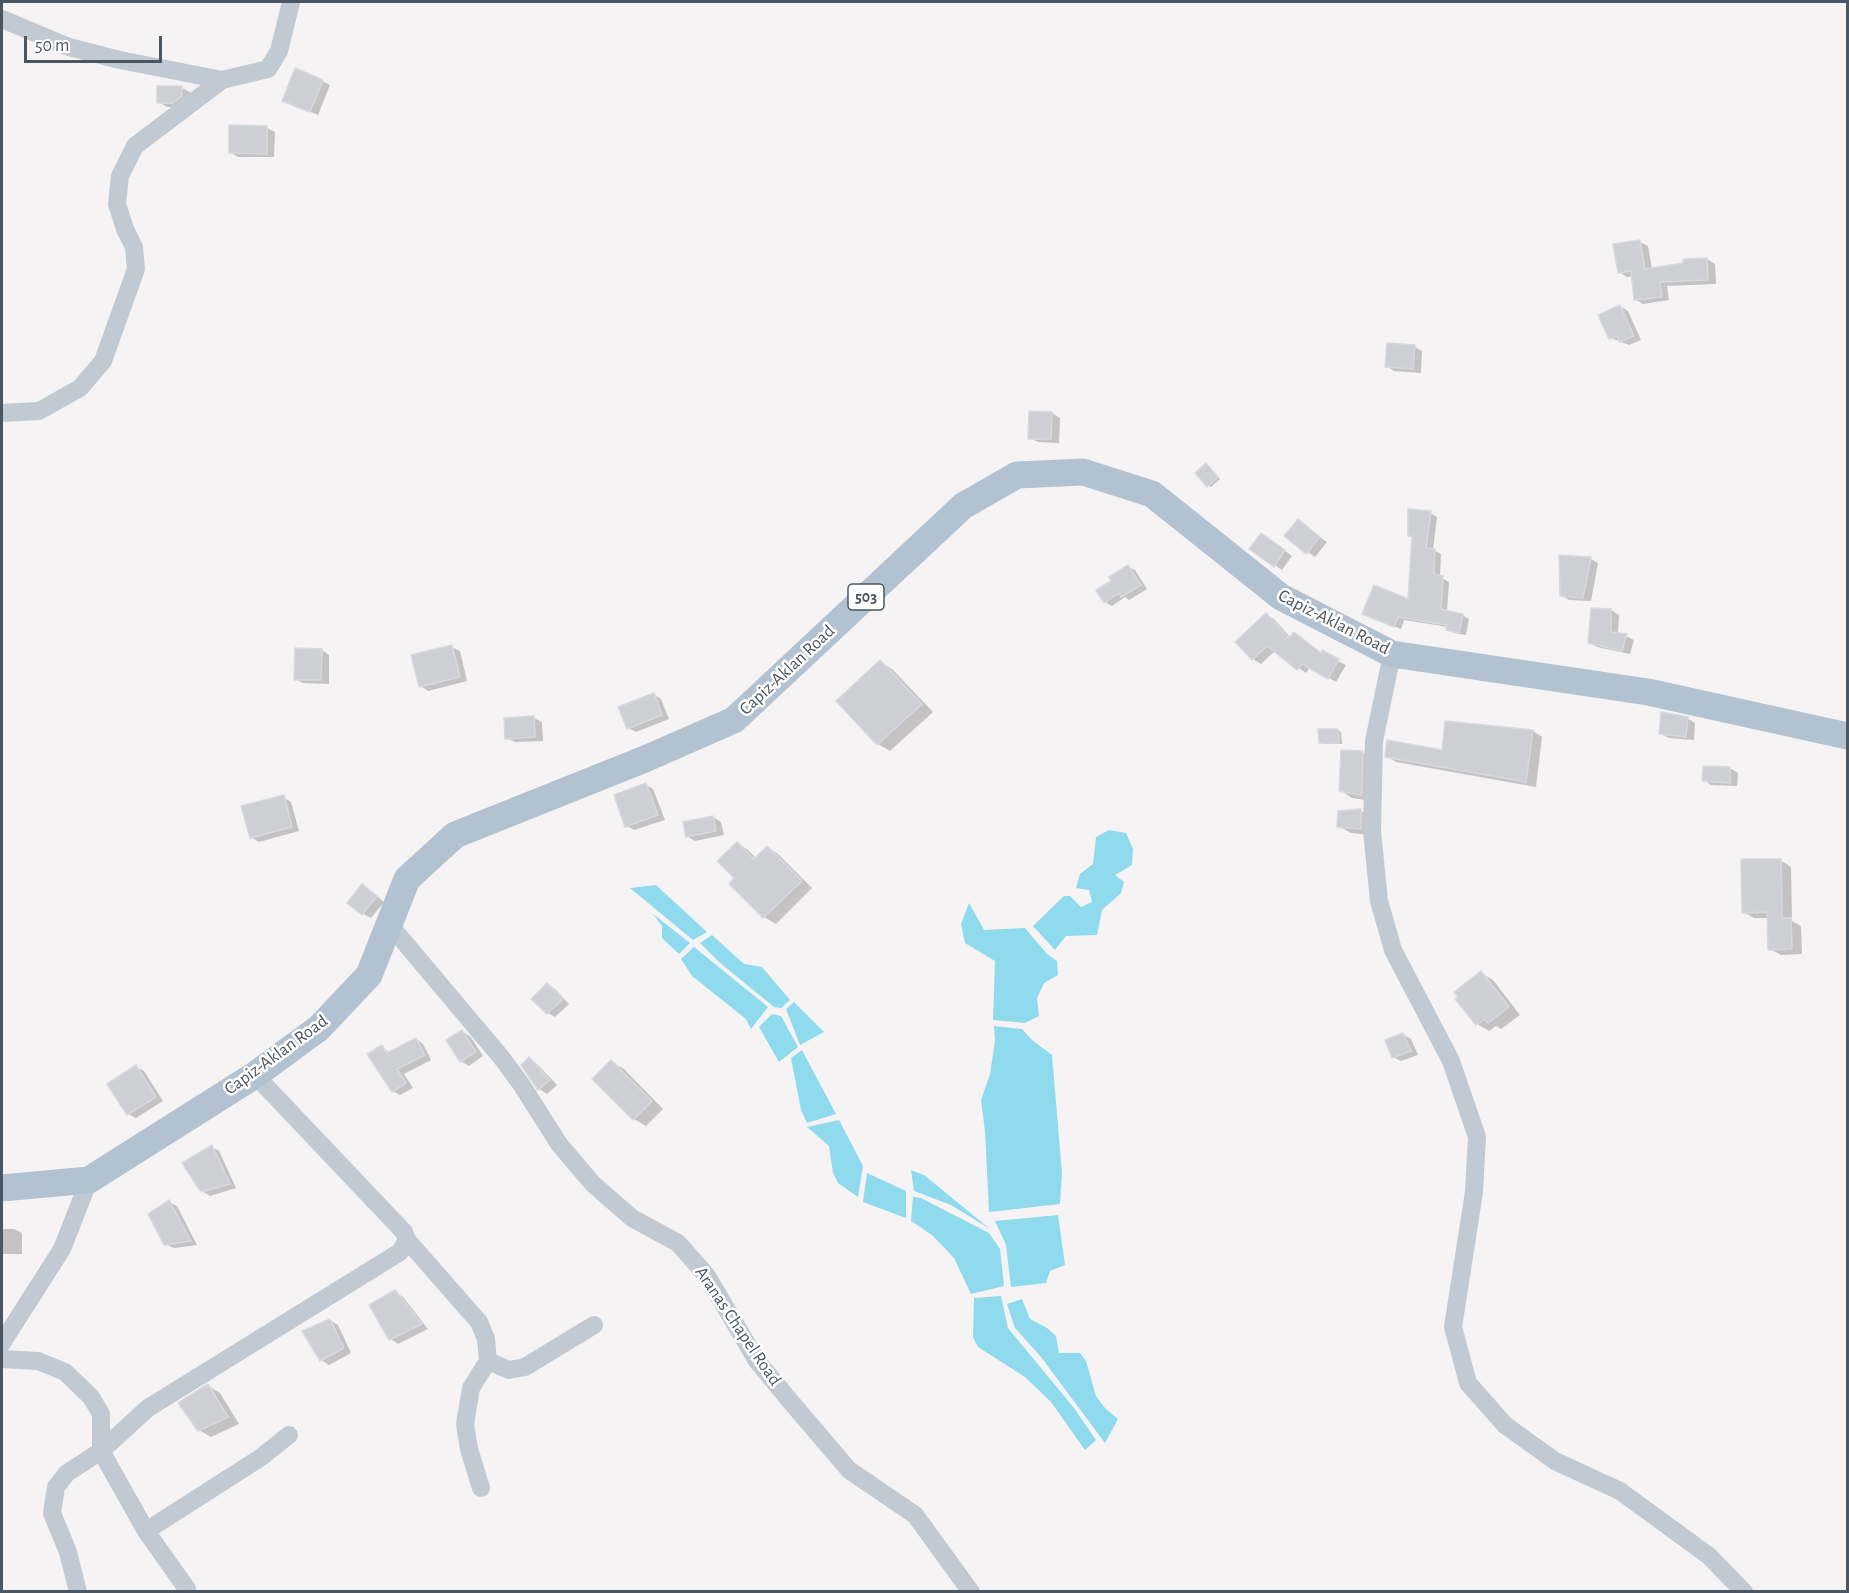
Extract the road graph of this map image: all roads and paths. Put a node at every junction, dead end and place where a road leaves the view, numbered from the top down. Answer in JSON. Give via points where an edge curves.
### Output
{"nodes":[{"id":1,"x":291,"y":2,"type":"edge"},
{"id":2,"x":2,"y":19,"type":"edge"},
{"id":3,"x":222,"y":80,"type":"junction"},
{"id":4,"x":2,"y":413,"type":"edge"},
{"id":5,"x":1392,"y":654,"type":"junction"},
{"id":6,"x":1848,"y":736,"type":"edge"},
{"id":7,"x":388,"y":924,"type":"junction"},
{"id":8,"x":255,"y":1075,"type":"junction"},
{"id":9,"x":89,"y":1180,"type":"junction"},
{"id":10,"x":2,"y":1188,"type":"edge"},
{"id":11,"x":407,"y":1240,"type":"junction"},
{"id":12,"x":594,"y":1325,"type":"dead end"},
{"id":13,"x":2,"y":1343,"type":"edge"},
{"id":14,"x":2,"y":1359,"type":"edge"},
{"id":15,"x":488,"y":1361,"type":"junction"},
{"id":16,"x":289,"y":1435,"type":"dead end"},
{"id":17,"x":101,"y":1452,"type":"junction"},
{"id":18,"x":481,"y":1488,"type":"dead end"},
{"id":19,"x":146,"y":1532,"type":"junction"},
{"id":20,"x":187,"y":1589,"type":"dead end"},
{"id":21,"x":78,"y":1592,"type":"edge"},
{"id":22,"x":972,"y":1592,"type":"edge"},
{"id":23,"x":1744,"y":1592,"type":"edge"}],
"edges":[{"from":1,"to":3,"type":"street","via":[[279,51],[268,69]]},
{"from":2,"to":3,"type":"street","via":[[69,47]]},
{"from":3,"to":4,"type":"street","via":[[135,146],[120,176],[117,204],[134,247],[136,269],[103,361],[80,388],[39,411]]},
{"from":5,"to":6,"type":"main road","name":"Capiz-Aklan Road","number":"503","via":[[1648,692]]},
{"from":5,"to":7,"type":"main road","name":"Capiz-Aklan Road","number":"503","via":[[1281,597],[1152,494],[1083,472],[1017,475],[963,506],[734,720],[455,835],[407,879]]},
{"from":5,"to":23,"type":"street","via":[[1374,741],[1372,831],[1379,901],[1393,950],[1451,1061],[1477,1137],[1474,1191],[1453,1327],[1468,1383],[1505,1425],[1555,1461],[1620,1491],[1709,1556]]},
{"from":7,"to":8,"type":"main road","name":"Capiz-Aklan Road","number":"503","via":[[369,975],[319,1028]]},
{"from":7,"to":22,"type":"street","name":"Aranas Chapel Road","via":[[501,1057],[559,1144],[593,1184],[632,1218],[678,1243],[707,1276],[757,1361],[791,1402],[849,1470],[915,1515]]},
{"from":8,"to":9,"type":"main road","name":"Capiz-Aklan Road","number":"503"},
{"from":8,"to":11,"type":"street","via":[[405,1232]]},
{"from":9,"to":10,"type":"main road","name":"Capiz-Aklan Road","number":"503"},
{"from":9,"to":13,"type":"street","via":[[62,1249]]},
{"from":11,"to":15,"type":"street","via":[[479,1322]]},
{"from":11,"to":17,"type":"street","via":[[400,1252],[148,1408]]},
{"from":12,"to":15,"type":"street","via":[[525,1367],[509,1370]]},
{"from":14,"to":17,"type":"street","via":[[38,1361],[64,1372],[91,1396],[101,1414]]},
{"from":15,"to":18,"type":"street","via":[[471,1388],[465,1424]]},
{"from":16,"to":19,"type":"street"},
{"from":17,"to":19,"type":"street"},
{"from":17,"to":21,"type":"street","via":[[67,1473],[56,1488],[52,1513],[68,1552]]},
{"from":19,"to":20,"type":"street"}]}
